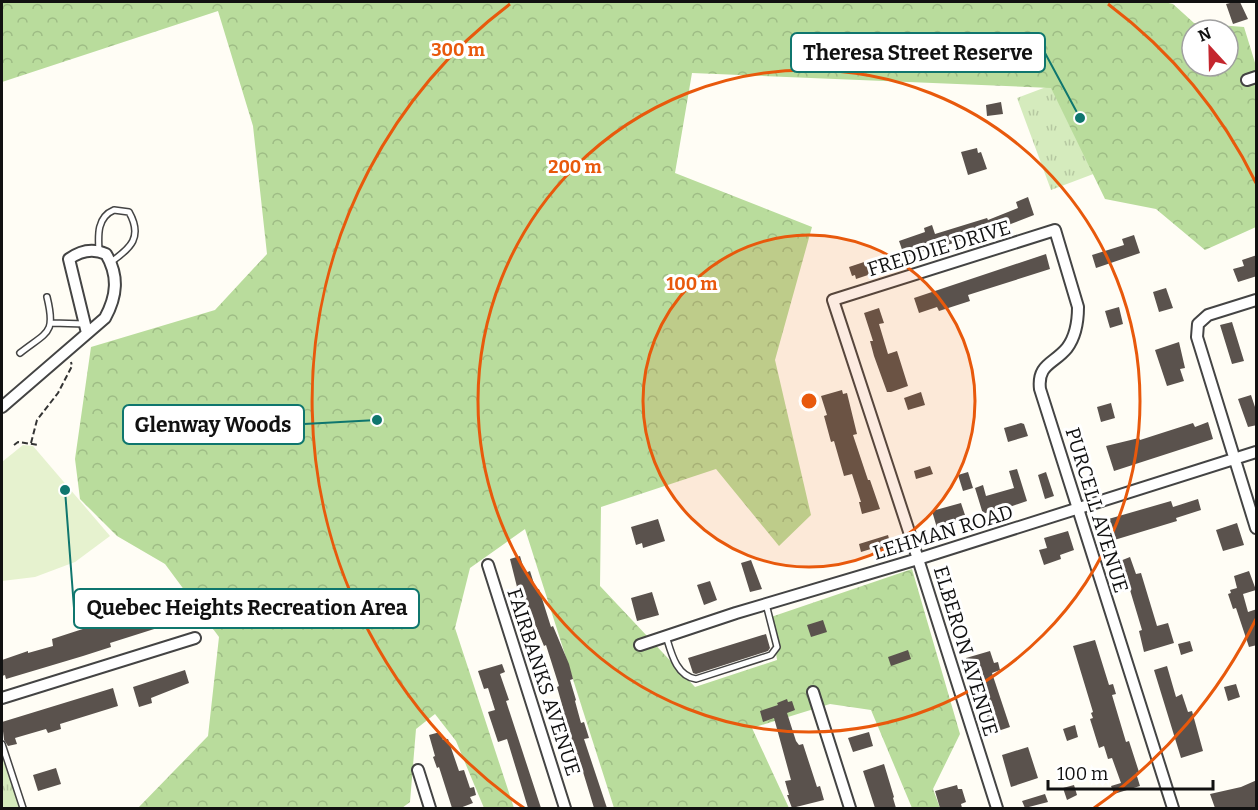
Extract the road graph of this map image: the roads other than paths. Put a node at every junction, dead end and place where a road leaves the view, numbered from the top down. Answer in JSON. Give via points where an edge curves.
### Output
{"nodes":[{"id":1,"x":1055,"y":230,"type":"joint"},
{"id":2,"x":99,"y":251,"type":"junction"},
{"id":3,"x":111,"y":262,"type":"junction"},
{"id":4,"x":47,"y":297,"type":"dead end"},
{"id":5,"x":833,"y":300,"type":"joint"},
{"id":6,"x":1257,"y":300,"type":"edge"},
{"id":7,"x":52,"y":323,"type":"junction"},
{"id":8,"x":86,"y":328,"type":"junction"},
{"id":9,"x":20,"y":353,"type":"dead end"},
{"id":10,"x":2,"y":406,"type":"edge"},
{"id":11,"x":1257,"y":452,"type":"edge"},
{"id":12,"x":1235,"y":459,"type":"junction"},
{"id":13,"x":1077,"y":508,"type":"junction"},
{"id":14,"x":1257,"y":528,"type":"edge"},
{"id":15,"x":918,"y":559,"type":"junction"},
{"id":16,"x":488,"y":565,"type":"dead end"},
{"id":17,"x":766,"y":604,"type":"junction"},
{"id":18,"x":666,"y":636,"type":"junction"},
{"id":19,"x":195,"y":638,"type":"dead end"},
{"id":20,"x":640,"y":645,"type":"dead end"},
{"id":21,"x":813,"y":692,"type":"dead end"},
{"id":22,"x":2,"y":698,"type":"edge"},
{"id":23,"x":2,"y":744,"type":"edge"},
{"id":24,"x":418,"y":770,"type":"dead end"},
{"id":25,"x":23,"y":808,"type":"edge"},
{"id":26,"x":430,"y":808,"type":"edge"},
{"id":27,"x":565,"y":808,"type":"edge"},
{"id":28,"x":850,"y":808,"type":"edge"},
{"id":29,"x":996,"y":808,"type":"edge"},
{"id":30,"x":1173,"y":808,"type":"edge"}],
"edges":[{"from":1,"to":5,"type":"street","name":"FREDDIE DRIVE"},
{"from":1,"to":13,"type":"street","name":"PURCELL AVENUE","via":[[1078,307],[1077,328],[1068,347],[1043,370],[1040,383]]},
{"from":2,"to":3,"type":"street"},
{"from":2,"to":3,"type":"lane","via":[[99,226],[104,217],[114,210],[129,212],[136,229],[134,241]]},
{"from":2,"to":8,"type":"street","via":[[76,253],[69,259]]},
{"from":3,"to":8,"type":"street","via":[[116,278],[112,305],[105,318]]},
{"from":4,"to":7,"type":"lane"},
{"from":5,"to":15,"type":"street","name":"ELBERON AVENUE"},
{"from":6,"to":12,"type":"street","via":[[1208,315],[1198,324],[1197,337]]},
{"from":7,"to":8,"type":"lane"},
{"from":7,"to":9,"type":"lane","via":[[48,331]]},
{"from":8,"to":10,"type":"street"},
{"from":11,"to":12,"type":"street","name":"LEHMAN ROAD"},
{"from":12,"to":13,"type":"street","name":"LEHMAN ROAD"},
{"from":12,"to":14,"type":"street"},
{"from":13,"to":15,"type":"street","name":"LEHMAN ROAD"},
{"from":13,"to":30,"type":"street","name":"PURCELL AVENUE"},
{"from":15,"to":17,"type":"street","name":"LEHMAN ROAD"},
{"from":15,"to":29,"type":"street","name":"ELBERON AVENUE"},
{"from":16,"to":27,"type":"street","name":"FAIRBANKS AVENUE"},
{"from":17,"to":18,"type":"street","name":"LEHMAN ROAD"},
{"from":17,"to":18,"type":"lane","via":[[777,647],[771,655],[696,679],[679,668]]},
{"from":18,"to":20,"type":"street","name":"LEHMAN ROAD"},
{"from":19,"to":22,"type":"street"},
{"from":21,"to":28,"type":"street"},
{"from":23,"to":25,"type":"lane"},
{"from":24,"to":26,"type":"street"}]}
